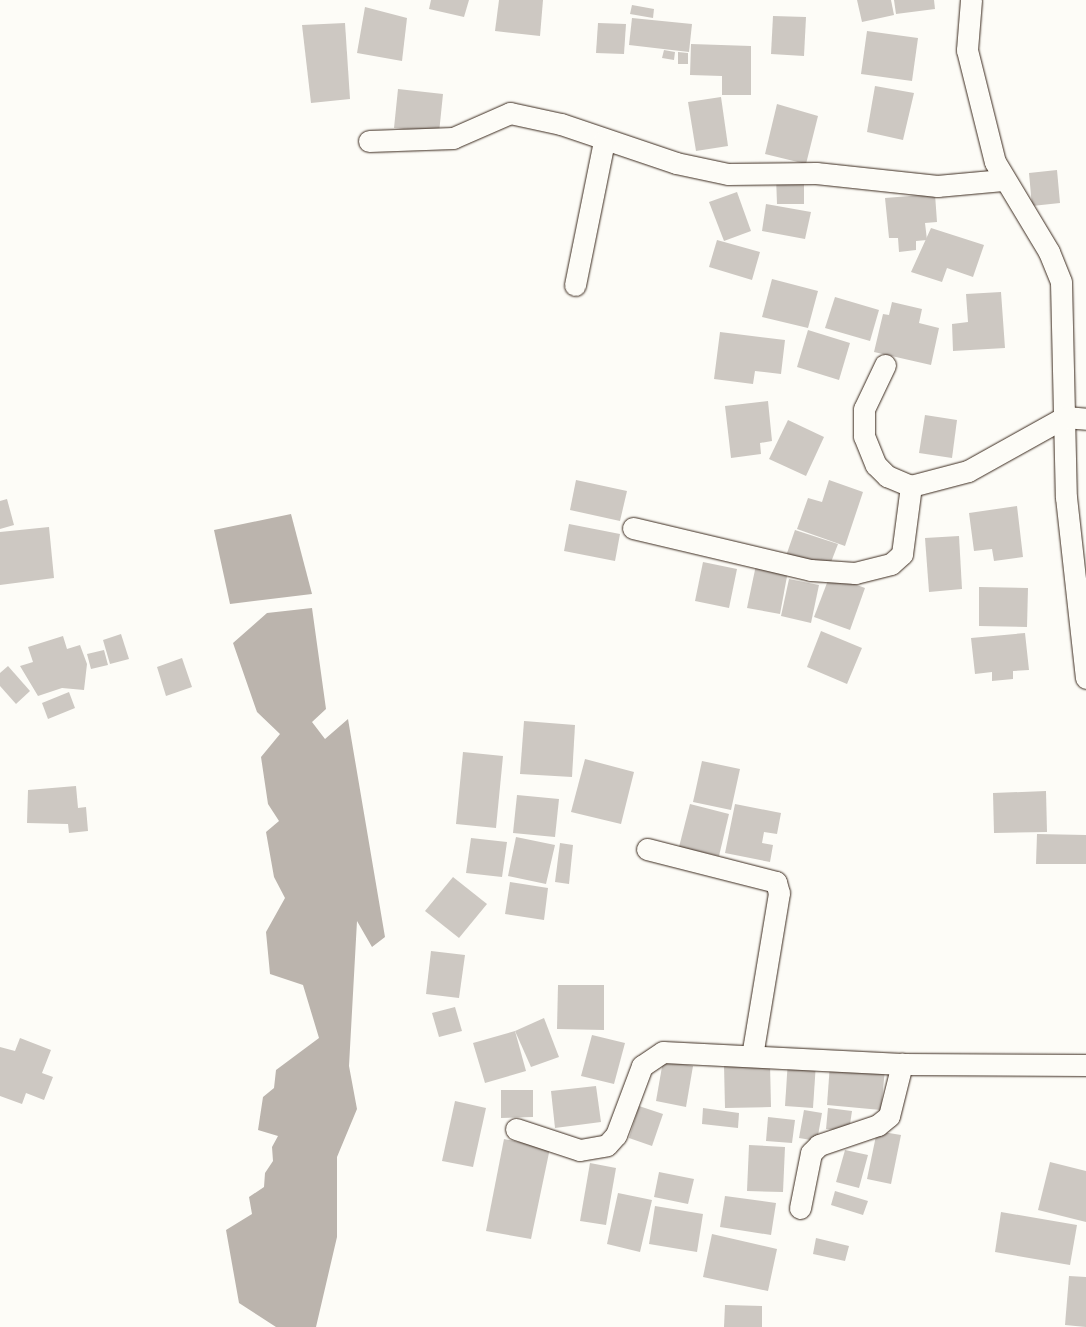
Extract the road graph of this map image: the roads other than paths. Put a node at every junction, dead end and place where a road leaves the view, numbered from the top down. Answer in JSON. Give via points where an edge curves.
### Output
{"nodes":[{"id":1,"x":970,"y":0,"type":"edge"},
{"id":2,"x":369,"y":141,"type":"dead end"},
{"id":3,"x":604,"y":141,"type":"junction"},
{"id":4,"x":1003,"y":180,"type":"junction"},
{"id":5,"x":575,"y":285,"type":"dead end"},
{"id":6,"x":885,"y":365,"type":"dead end"},
{"id":7,"x":1065,"y":417,"type":"junction"},
{"id":8,"x":1086,"y":419,"type":"edge"},
{"id":9,"x":911,"y":486,"type":"junction"},
{"id":10,"x":633,"y":528,"type":"dead end"},
{"id":11,"x":1086,"y":678,"type":"edge"},
{"id":12,"x":647,"y":849,"type":"dead end"},
{"id":13,"x":752,"y":1056,"type":"junction"},
{"id":14,"x":902,"y":1064,"type":"junction"},
{"id":15,"x":1086,"y":1065,"type":"edge"},
{"id":16,"x":516,"y":1129,"type":"dead end"},
{"id":17,"x":800,"y":1208,"type":"dead end"}],
"edges":[{"from":1,"to":4,"type":"street","via":[[967,50]]},
{"from":2,"to":3,"type":"street","via":[[453,138],[510,113]]},
{"from":3,"to":4,"type":"street","via":[[728,174],[816,173],[937,186]]},
{"from":3,"to":5,"type":"street"},
{"from":4,"to":7,"type":"street","via":[[1049,252],[1061,282]]},
{"from":6,"to":9,"type":"street","via":[[864,409],[864,436],[876,464],[887,476]]},
{"from":7,"to":8,"type":"street"},
{"from":7,"to":9,"type":"street","via":[[968,470]]},
{"from":7,"to":11,"type":"street","via":[[1066,497]]},
{"from":9,"to":10,"type":"street","via":[[902,554],[891,564],[855,573],[810,570]]},
{"from":12,"to":13,"type":"street","via":[[776,882],[778,894]]},
{"from":13,"to":14,"type":"street"},
{"from":13,"to":16,"type":"street","via":[[674,1052],[648,1058],[616,1135],[594,1151]]},
{"from":14,"to":15,"type":"street"},
{"from":14,"to":17,"type":"street","via":[[889,1116],[878,1125],[819,1145],[811,1153]]}]}
